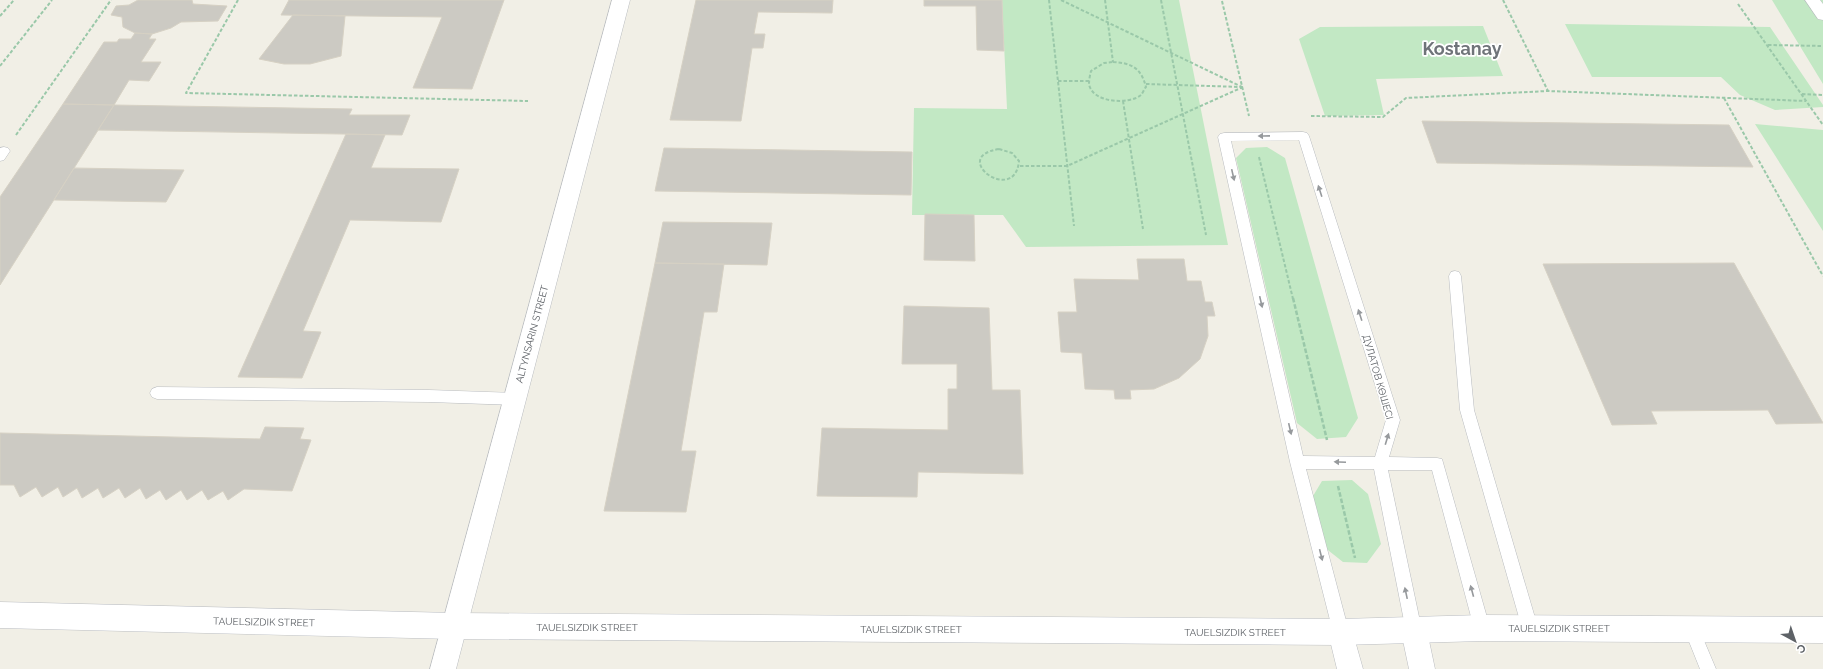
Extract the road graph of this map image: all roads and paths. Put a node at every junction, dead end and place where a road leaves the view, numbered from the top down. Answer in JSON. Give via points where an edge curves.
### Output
{"nodes":[{"id":1,"x":14,"y":0,"type":"edge"},
{"id":2,"x":52,"y":0,"type":"edge"},
{"id":3,"x":111,"y":0,"type":"edge"},
{"id":4,"x":238,"y":0,"type":"edge"},
{"id":5,"x":621,"y":0,"type":"edge"},
{"id":6,"x":1049,"y":0,"type":"edge"},
{"id":7,"x":1061,"y":0,"type":"edge"},
{"id":8,"x":1105,"y":0,"type":"edge"},
{"id":9,"x":1161,"y":0,"type":"edge"},
{"id":10,"x":1503,"y":0,"type":"edge"},
{"id":11,"x":1812,"y":0,"type":"edge"},
{"id":12,"x":1222,"y":1,"type":"dead end"},
{"id":13,"x":1738,"y":4,"type":"dead end"},
{"id":14,"x":1823,"y":15,"type":"edge"},
{"id":15,"x":0,"y":16,"type":"edge"},
{"id":16,"x":1108,"y":22,"type":"junction"},
{"id":17,"x":1768,"y":45,"type":"junction"},
{"id":18,"x":1823,"y":46,"type":"edge"},
{"id":19,"x":1171,"y":53,"type":"junction"},
{"id":20,"x":1113,"y":62,"type":"junction"},
{"id":21,"x":0,"y":66,"type":"edge"},
{"id":22,"x":1058,"y":81,"type":"junction"},
{"id":23,"x":1089,"y":81,"type":"junction"},
{"id":24,"x":1146,"y":84,"type":"junction"},
{"id":25,"x":1178,"y":85,"type":"junction"},
{"id":26,"x":1243,"y":87,"type":"junction"},
{"id":27,"x":1548,"y":91,"type":"junction"},
{"id":28,"x":1802,"y":94,"type":"junction"},
{"id":29,"x":1823,"y":95,"type":"edge"},
{"id":30,"x":1724,"y":97,"type":"junction"},
{"id":31,"x":528,"y":101,"type":"dead end"},
{"id":32,"x":1124,"y":101,"type":"junction"},
{"id":33,"x":1806,"y":101,"type":"junction"},
{"id":34,"x":1183,"y":114,"type":"junction"},
{"id":35,"x":1306,"y":116,"type":"dead end"},
{"id":36,"x":1818,"y":118,"type":"junction"},
{"id":37,"x":1823,"y":118,"type":"edge"},
{"id":38,"x":1823,"y":125,"type":"edge"},
{"id":39,"x":1254,"y":136,"type":"junction"},
{"id":40,"x":1129,"y":138,"type":"junction"},
{"id":41,"x":2,"y":154,"type":"edge"},
{"id":42,"x":1020,"y":166,"type":"junction"},
{"id":43,"x":1067,"y":166,"type":"junction"},
{"id":44,"x":1074,"y":226,"type":"dead end"},
{"id":45,"x":1143,"y":229,"type":"dead end"},
{"id":46,"x":1206,"y":235,"type":"dead end"},
{"id":47,"x":1455,"y":276,"type":"dead end"},
{"id":48,"x":1823,"y":276,"type":"edge"},
{"id":49,"x":157,"y":393,"type":"dead end"},
{"id":50,"x":515,"y":399,"type":"junction"},
{"id":51,"x":1297,"y":462,"type":"junction"},
{"id":52,"x":1332,"y":462,"type":"junction"},
{"id":53,"x":1380,"y":463,"type":"junction"},
{"id":54,"x":1355,"y":558,"type":"dead end"},
{"id":55,"x":0,"y":615,"type":"edge"},
{"id":56,"x":454,"y":626,"type":"junction"},
{"id":57,"x":1482,"y":628,"type":"junction"},
{"id":58,"x":1530,"y":628,"type":"junction"},
{"id":59,"x":1692,"y":629,"type":"junction"},
{"id":60,"x":1823,"y":630,"type":"edge"},
{"id":61,"x":1414,"y":631,"type":"junction"},
{"id":62,"x":1341,"y":632,"type":"junction"},
{"id":63,"x":443,"y":669,"type":"edge"},
{"id":64,"x":1350,"y":669,"type":"edge"},
{"id":65,"x":1422,"y":669,"type":"edge"},
{"id":66,"x":1708,"y":669,"type":"edge"}],
"edges":[{"from":1,"to":15,"type":"path"},
{"from":2,"to":21,"type":"path"},
{"from":3,"to":41,"type":"path"},
{"from":4,"to":31,"type":"path","via":[[186,93]]},
{"from":5,"to":50,"type":"main road","name":"ALTYNSARIN STREET"},
{"from":6,"to":22,"type":"path"},
{"from":7,"to":16,"type":"path"},
{"from":8,"to":16,"type":"path"},
{"from":9,"to":19,"type":"path"},
{"from":10,"to":27,"type":"path"},
{"from":11,"to":14,"type":"street"},
{"from":12,"to":26,"type":"path"},
{"from":13,"to":17,"type":"path"},
{"from":16,"to":19,"type":"path"},
{"from":16,"to":20,"type":"path"},
{"from":17,"to":18,"type":"path"},
{"from":17,"to":28,"type":"path"},
{"from":19,"to":25,"type":"path"},
{"from":19,"to":26,"type":"path"},
{"from":20,"to":23,"type":"path","via":[[1096,66],[1091,71]]},
{"from":20,"to":24,"type":"path","via":[[1123,62],[1139,71]]},
{"from":22,"to":23,"type":"path"},
{"from":22,"to":43,"type":"path"},
{"from":23,"to":32,"type":"path","via":[[1098,95],[1110,100]]},
{"from":24,"to":25,"type":"path"},
{"from":24,"to":32,"type":"path","via":[[1139,96]]},
{"from":25,"to":26,"type":"path"},
{"from":25,"to":34,"type":"path"},
{"from":26,"to":34,"type":"path"},
{"from":26,"to":39,"type":"path"},
{"from":27,"to":30,"type":"path"},
{"from":27,"to":35,"type":"path","via":[[1406,98],[1384,117]]},
{"from":28,"to":29,"type":"path"},
{"from":28,"to":33,"type":"path"},
{"from":30,"to":33,"type":"path"},
{"from":30,"to":48,"type":"path"},
{"from":32,"to":40,"type":"path"},
{"from":33,"to":36,"type":"path"},
{"from":34,"to":40,"type":"path"},
{"from":34,"to":46,"type":"path"},
{"from":36,"to":37,"type":"path"},
{"from":36,"to":38,"type":"path"},
{"from":39,"to":51,"type":"lane","one_way":true,"via":[[1224,137]]},
{"from":39,"to":52,"type":"path"},
{"from":53,"to":39,"type":"lane","name":"ДУЛАТОВ КӨШЕСІ","one_way":true,"via":[[1393,420],[1303,136]]},
{"from":40,"to":43,"type":"path"},
{"from":40,"to":45,"type":"path"},
{"from":42,"to":42,"type":"path","via":[[1015,175],[997,179],[986,175],[980,160],[987,152],[1006,150],[1016,156]]},
{"from":42,"to":43,"type":"path"},
{"from":43,"to":44,"type":"path"},
{"from":47,"to":58,"type":"lane","via":[[1467,410]]},
{"from":49,"to":50,"type":"lane"},
{"from":50,"to":56,"type":"main road","name":"ALTYNSARIN STREET"},
{"from":51,"to":52,"type":"lane"},
{"from":51,"to":62,"type":"lane","one_way":true},
{"from":53,"to":52,"type":"lane","one_way":true},
{"from":52,"to":54,"type":"path"},
{"from":57,"to":53,"type":"lane","one_way":true,"via":[[1437,464]]},
{"from":61,"to":53,"type":"lane","name":"ДУЛАТОВ КӨШЕСІ","one_way":true},
{"from":55,"to":56,"type":"main road","name":"TAUELSІZDІK STREET"},
{"from":56,"to":62,"type":"main road","name":"TAUELSІZDІK STREET"},
{"from":56,"to":63,"type":"main road","name":"ALTYNSARIN STREET"},
{"from":57,"to":58,"type":"main road","name":"TAUELSІZDІK STREET"},
{"from":57,"to":61,"type":"main road","name":"TAUELSІZDІK STREET"},
{"from":58,"to":59,"type":"main road","name":"TAUELSІZDІK STREET"},
{"from":59,"to":60,"type":"main road","name":"TAUELSІZDІK STREET"},
{"from":59,"to":66,"type":"lane"},
{"from":61,"to":62,"type":"main road","name":"TAUELSІZDІK STREET"},
{"from":61,"to":65,"type":"main road","name":"ДУЛАТОВ КӨШЕСІ"},
{"from":62,"to":64,"type":"main road"}]}
